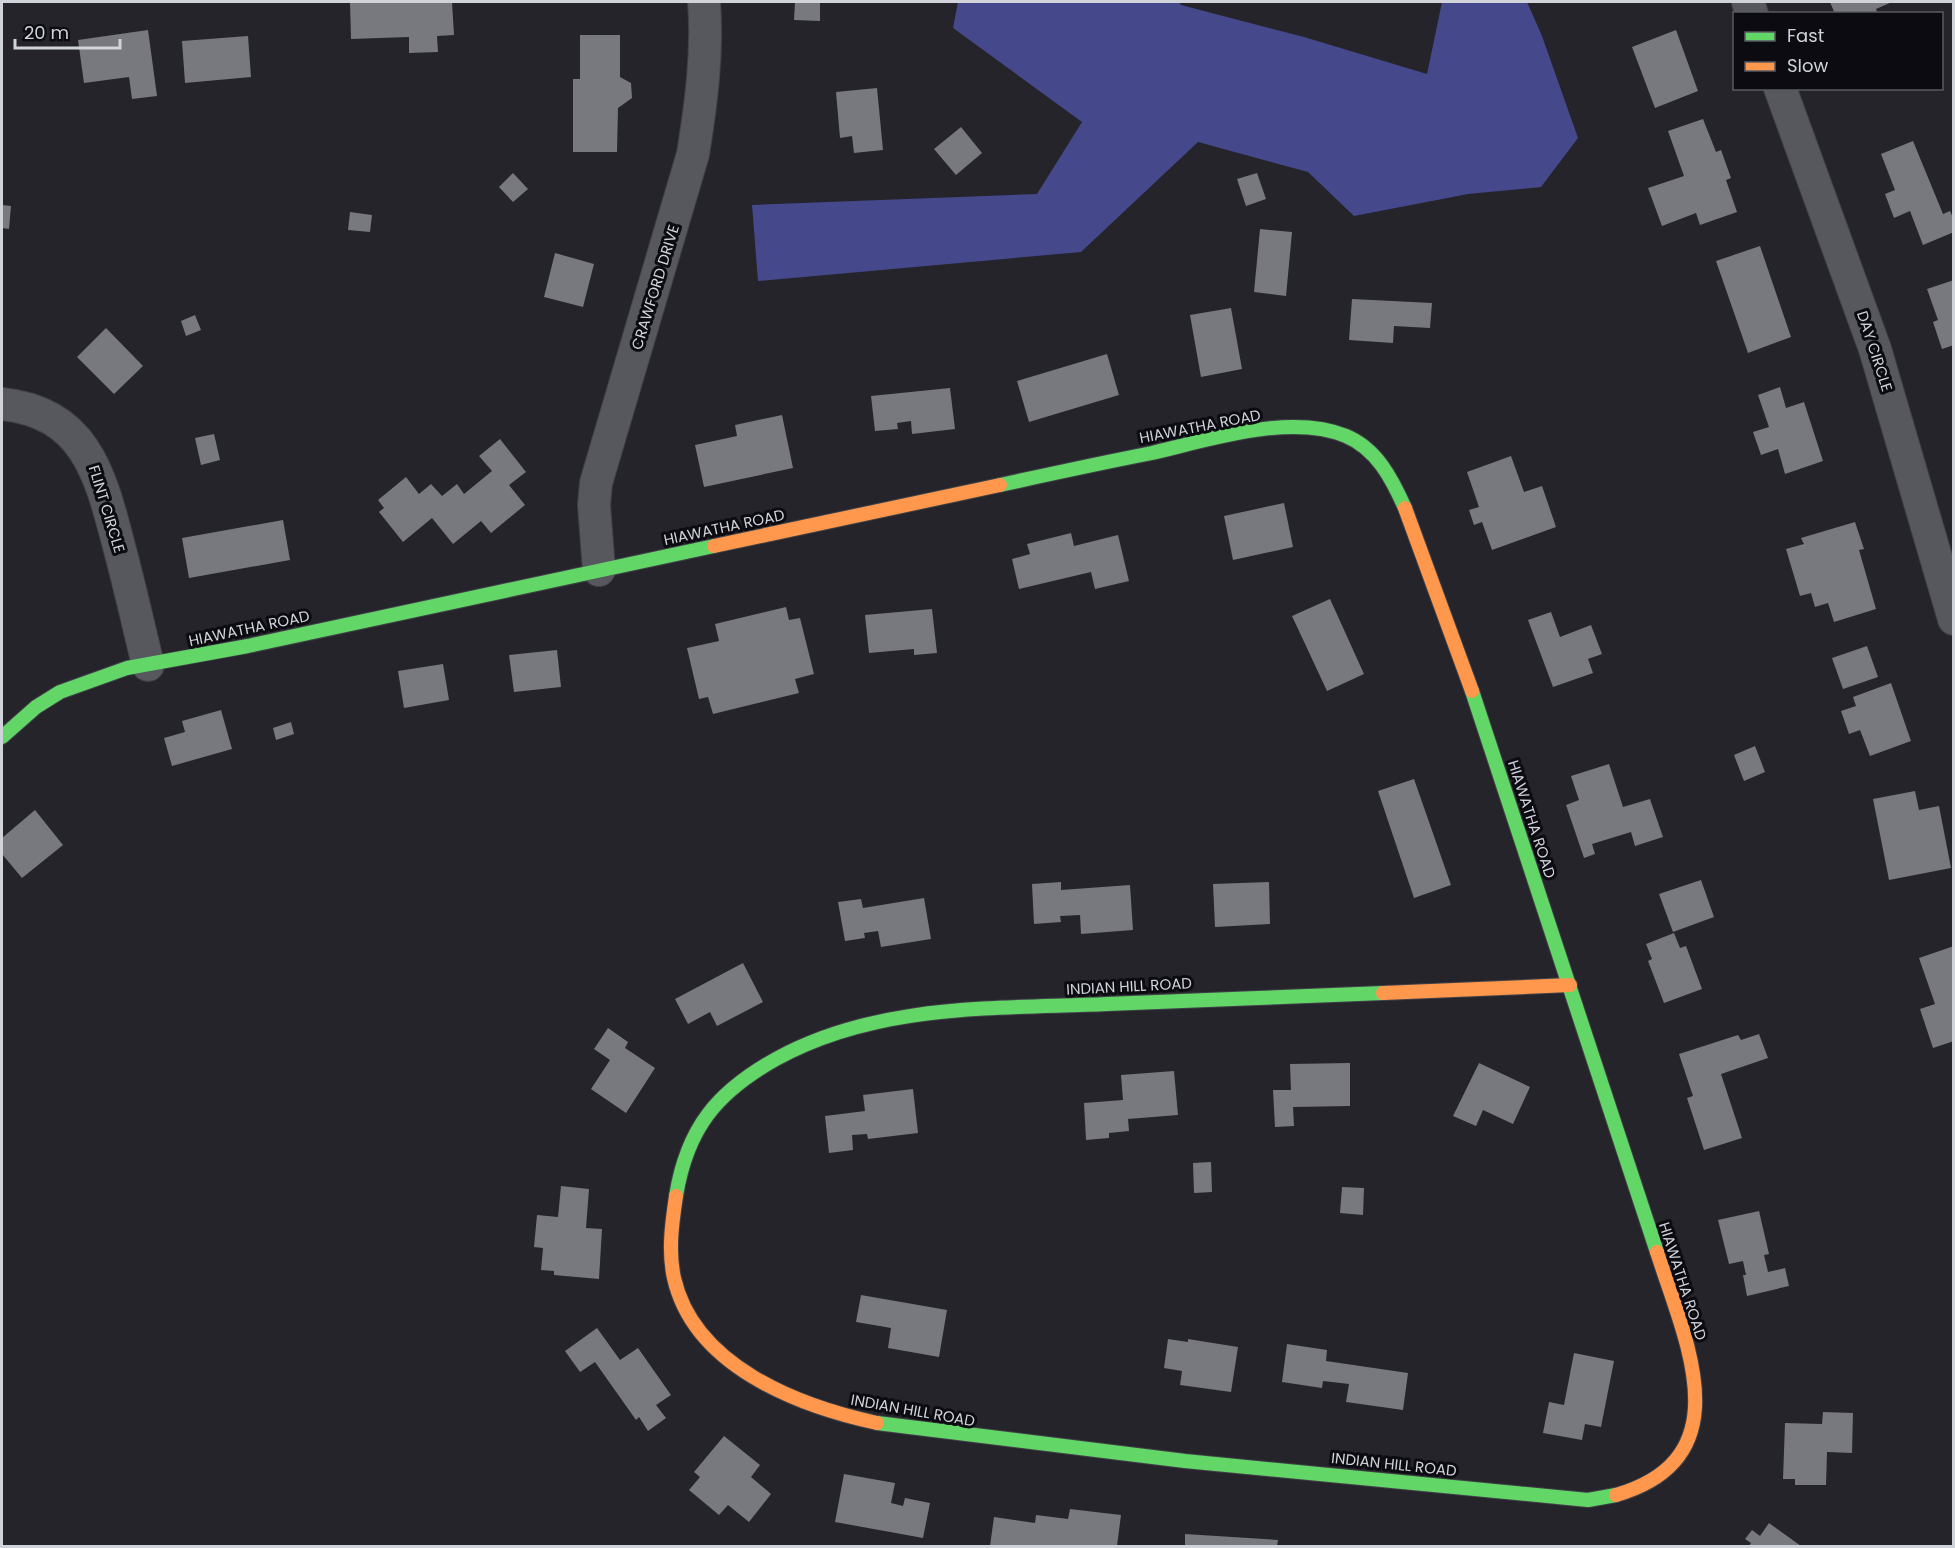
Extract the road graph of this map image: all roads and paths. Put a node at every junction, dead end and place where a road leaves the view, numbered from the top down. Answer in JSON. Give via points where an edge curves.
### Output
{"nodes":[{"id":1,"x":704,"y":2,"type":"edge"},
{"id":2,"x":1781,"y":90,"type":"edge"},
{"id":3,"x":2,"y":404,"type":"edge"},
{"id":4,"x":599,"y":570,"type":"junction"},
{"id":5,"x":1953,"y":620,"type":"edge"},
{"id":6,"x":148,"y":665,"type":"junction"},
{"id":7,"x":2,"y":737,"type":"edge"},
{"id":8,"x":1570,"y":986,"type":"junction"},
{"id":9,"x":1677,"y":1460,"type":"joint"}],
"edges":[{"from":1,"to":4,"type":"street","name":"CRAWFORD DRIVE","via":[[705,55],[693,154],[594,491]]},
{"from":2,"to":5,"type":"street","name":"DAY CIRCLE","via":[[1872,339]]},
{"from":3,"to":6,"type":"street","name":"FLINT CIRCLE","via":[[33,410],[53,420],[79,442],[92,460],[108,504]]},
{"from":4,"to":6,"type":"street","name":"HIAWATHA ROAD"},
{"from":4,"to":8,"type":"street","name":"HIAWATHA ROAD","via":[[1243,433],[1290,428],[1344,434],[1374,455],[1406,513],[1471,687]]},
{"from":6,"to":7,"type":"street","name":"HIAWATHA ROAD","via":[[61,691]]},
{"from":8,"to":9,"type":"street","name":"HIAWATHA ROAD","via":[[1696,1383],[1696,1415]]},
{"from":8,"to":9,"type":"street","name":"INDIAN HILL ROAD","via":[[945,1011],[844,1028],[816,1038],[751,1074],[718,1100],[706,1115],[677,1188],[671,1245],[675,1283],[689,1315],[719,1352],[772,1387],[858,1421],[1174,1459],[1588,1500],[1626,1494],[1644,1486]]}]}
